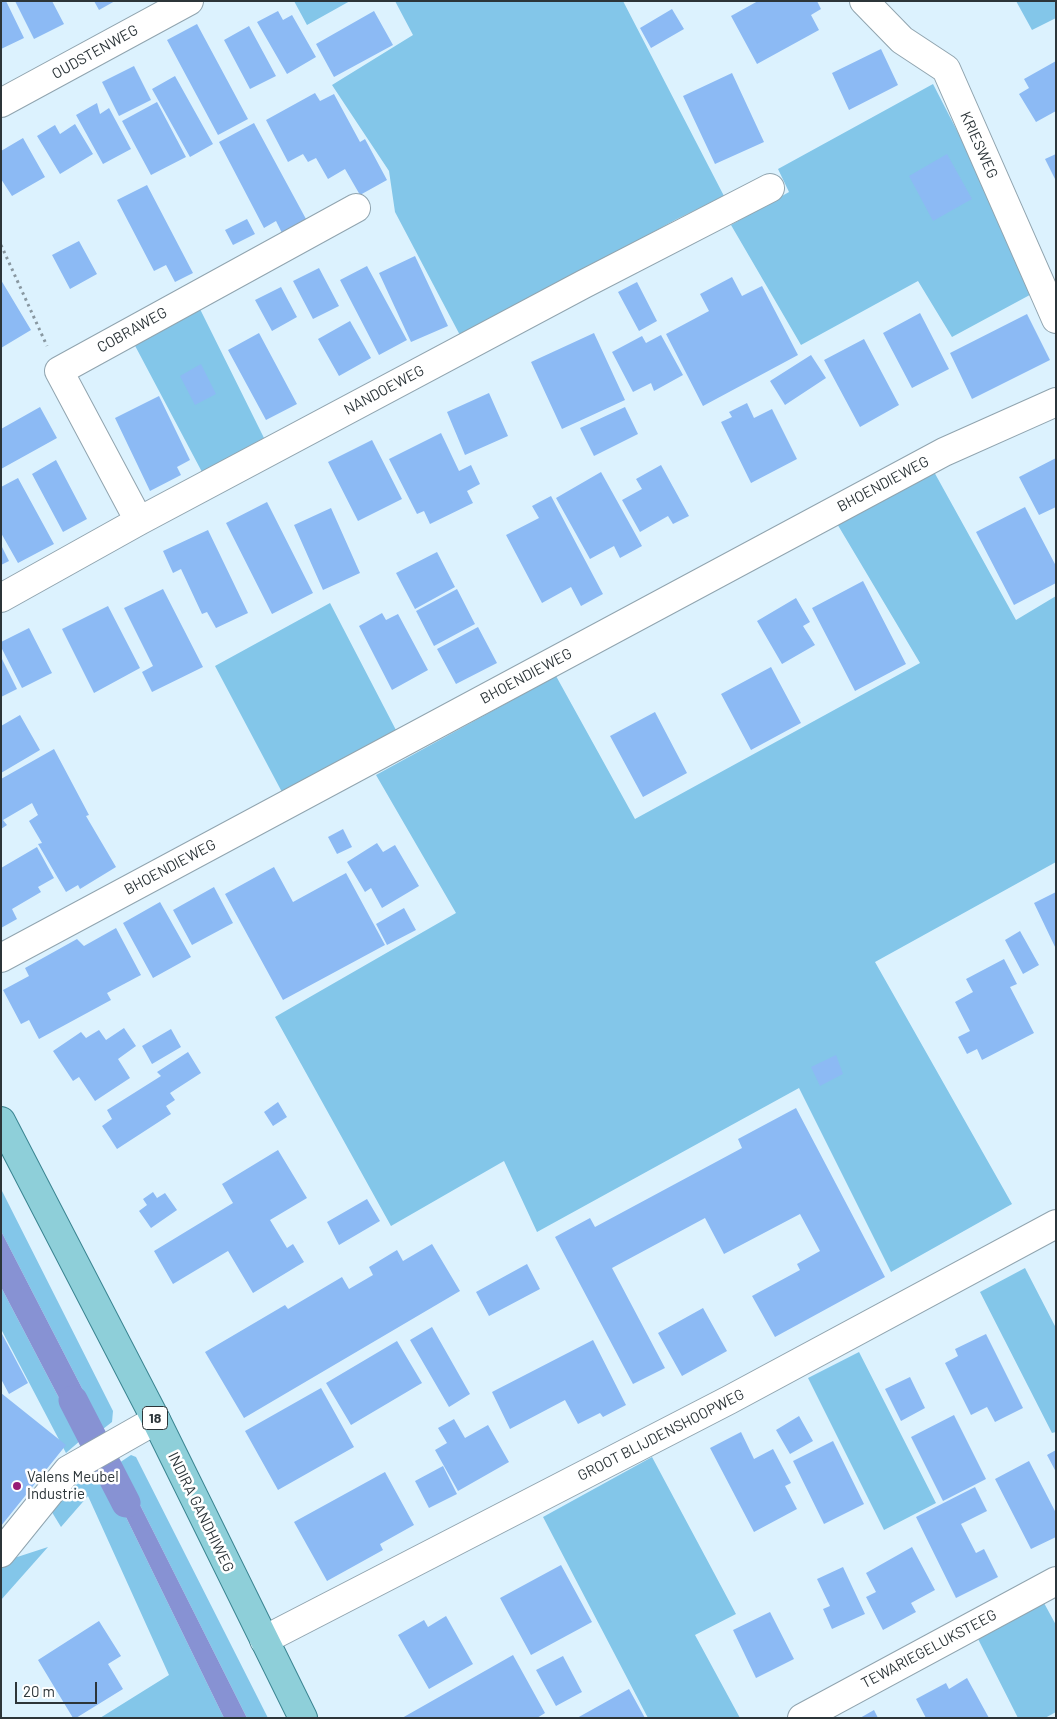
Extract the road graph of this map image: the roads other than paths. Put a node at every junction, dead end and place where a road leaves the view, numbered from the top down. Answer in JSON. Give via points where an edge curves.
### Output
{"nodes":[{"id":1,"x":189,"y":1,"type":"edge"},
{"id":2,"x":864,"y":1,"type":"edge"},
{"id":3,"x":1,"y":104,"type":"edge"},
{"id":4,"x":770,"y":188,"type":"dead end"},
{"id":5,"x":356,"y":208,"type":"dead end"},
{"id":6,"x":1056,"y":319,"type":"edge"},
{"id":7,"x":1056,"y":402,"type":"edge"},
{"id":8,"x":139,"y":521,"type":"junction"},
{"id":9,"x":1,"y":598,"type":"edge"},
{"id":10,"x":1,"y":958,"type":"edge"},
{"id":11,"x":1,"y":1121,"type":"edge"},
{"id":12,"x":1056,"y":1224,"type":"edge"},
{"id":13,"x":156,"y":1420,"type":"junction"},
{"id":14,"x":1,"y":1553,"type":"edge"},
{"id":15,"x":1056,"y":1581,"type":"edge"},
{"id":16,"x":264,"y":1640,"type":"junction"},
{"id":17,"x":303,"y":1718,"type":"edge"},
{"id":18,"x":802,"y":1718,"type":"edge"}],
"edges":[{"from":1,"to":3,"type":"street","name":"OUDSTENWEG"},
{"from":2,"to":6,"type":"street","name":"KRIESWEG","via":[[902,40],[946,69]]},
{"from":4,"to":8,"type":"street","name":"NANDOEWEG"},
{"from":5,"to":8,"type":"street","name":"COBRAWEG","via":[[59,371]]},
{"from":7,"to":10,"type":"street","name":"BHOENDIEWEG","via":[[935,456]]},
{"from":8,"to":9,"type":"street","name":"NANDOEWEG"},
{"from":11,"to":13,"type":"main road","name":"INDIRA GANDHIWEG","number":"18"},
{"from":12,"to":16,"type":"street","name":"GROOT BLIJDENSHOOPWEG","via":[[729,1400]]},
{"from":13,"to":14,"type":"street","via":[[68,1470]]},
{"from":13,"to":16,"type":"main road","name":"INDIRA GANDHIWEG","number":"18"},
{"from":15,"to":18,"type":"street","name":"TEWARIEGELUKSTEEG"},
{"from":16,"to":17,"type":"main road","name":"INDIRA GANDHIWEG","number":"18"}]}
